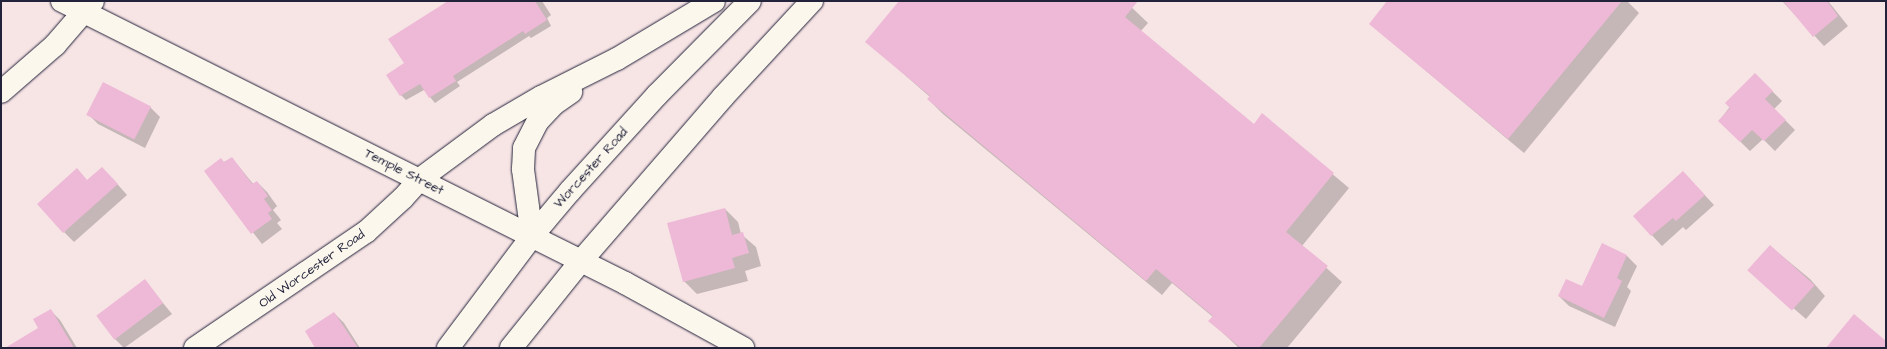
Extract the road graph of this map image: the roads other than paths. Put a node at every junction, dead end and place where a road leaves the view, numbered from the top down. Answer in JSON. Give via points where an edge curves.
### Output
{"nodes":[{"id":1,"x":62,"y":1,"type":"edge"},
{"id":2,"x":714,"y":1,"type":"edge"},
{"id":3,"x":750,"y":1,"type":"edge"},
{"id":4,"x":812,"y":1,"type":"edge"},
{"id":5,"x":88,"y":6,"type":"edge"},
{"id":6,"x":617,"y":59,"type":"junction"},
{"id":7,"x":1,"y":92,"type":"edge"},
{"id":8,"x":420,"y":180,"type":"junction"},
{"id":9,"x":532,"y":236,"type":"junction"},
{"id":10,"x":582,"y":261,"type":"junction"},
{"id":11,"x":194,"y":348,"type":"edge"},
{"id":12,"x":448,"y":348,"type":"edge"},
{"id":13,"x":511,"y":348,"type":"edge"},
{"id":14,"x":743,"y":348,"type":"edge"}],
"edges":[{"from":1,"to":5,"type":"main road","name":"Temple Street"},
{"from":2,"to":6,"type":"main road"},
{"from":3,"to":9,"type":"main road","name":"Worcester Road","via":[[657,94]]},
{"from":4,"to":10,"type":"main road","via":[[748,69]]},
{"from":5,"to":7,"type":"main road","via":[[55,45]]},
{"from":5,"to":8,"type":"main road","name":"Temple Street"},
{"from":6,"to":8,"type":"main road","name":"Old Worcester Road","via":[[541,97],[493,125]]},
{"from":6,"to":9,"type":"main road","via":[[554,104],[530,135],[524,148],[523,169]]},
{"from":8,"to":9,"type":"main road","name":"Temple Street"},
{"from":8,"to":11,"type":"main road","name":"Old Worcester Road","via":[[366,232]]},
{"from":9,"to":10,"type":"main road","name":"Temple Street"},
{"from":9,"to":12,"type":"main road","name":"Worcester Road"},
{"from":10,"to":13,"type":"main road"},
{"from":10,"to":14,"type":"main road","name":"Temple Street"}]}
